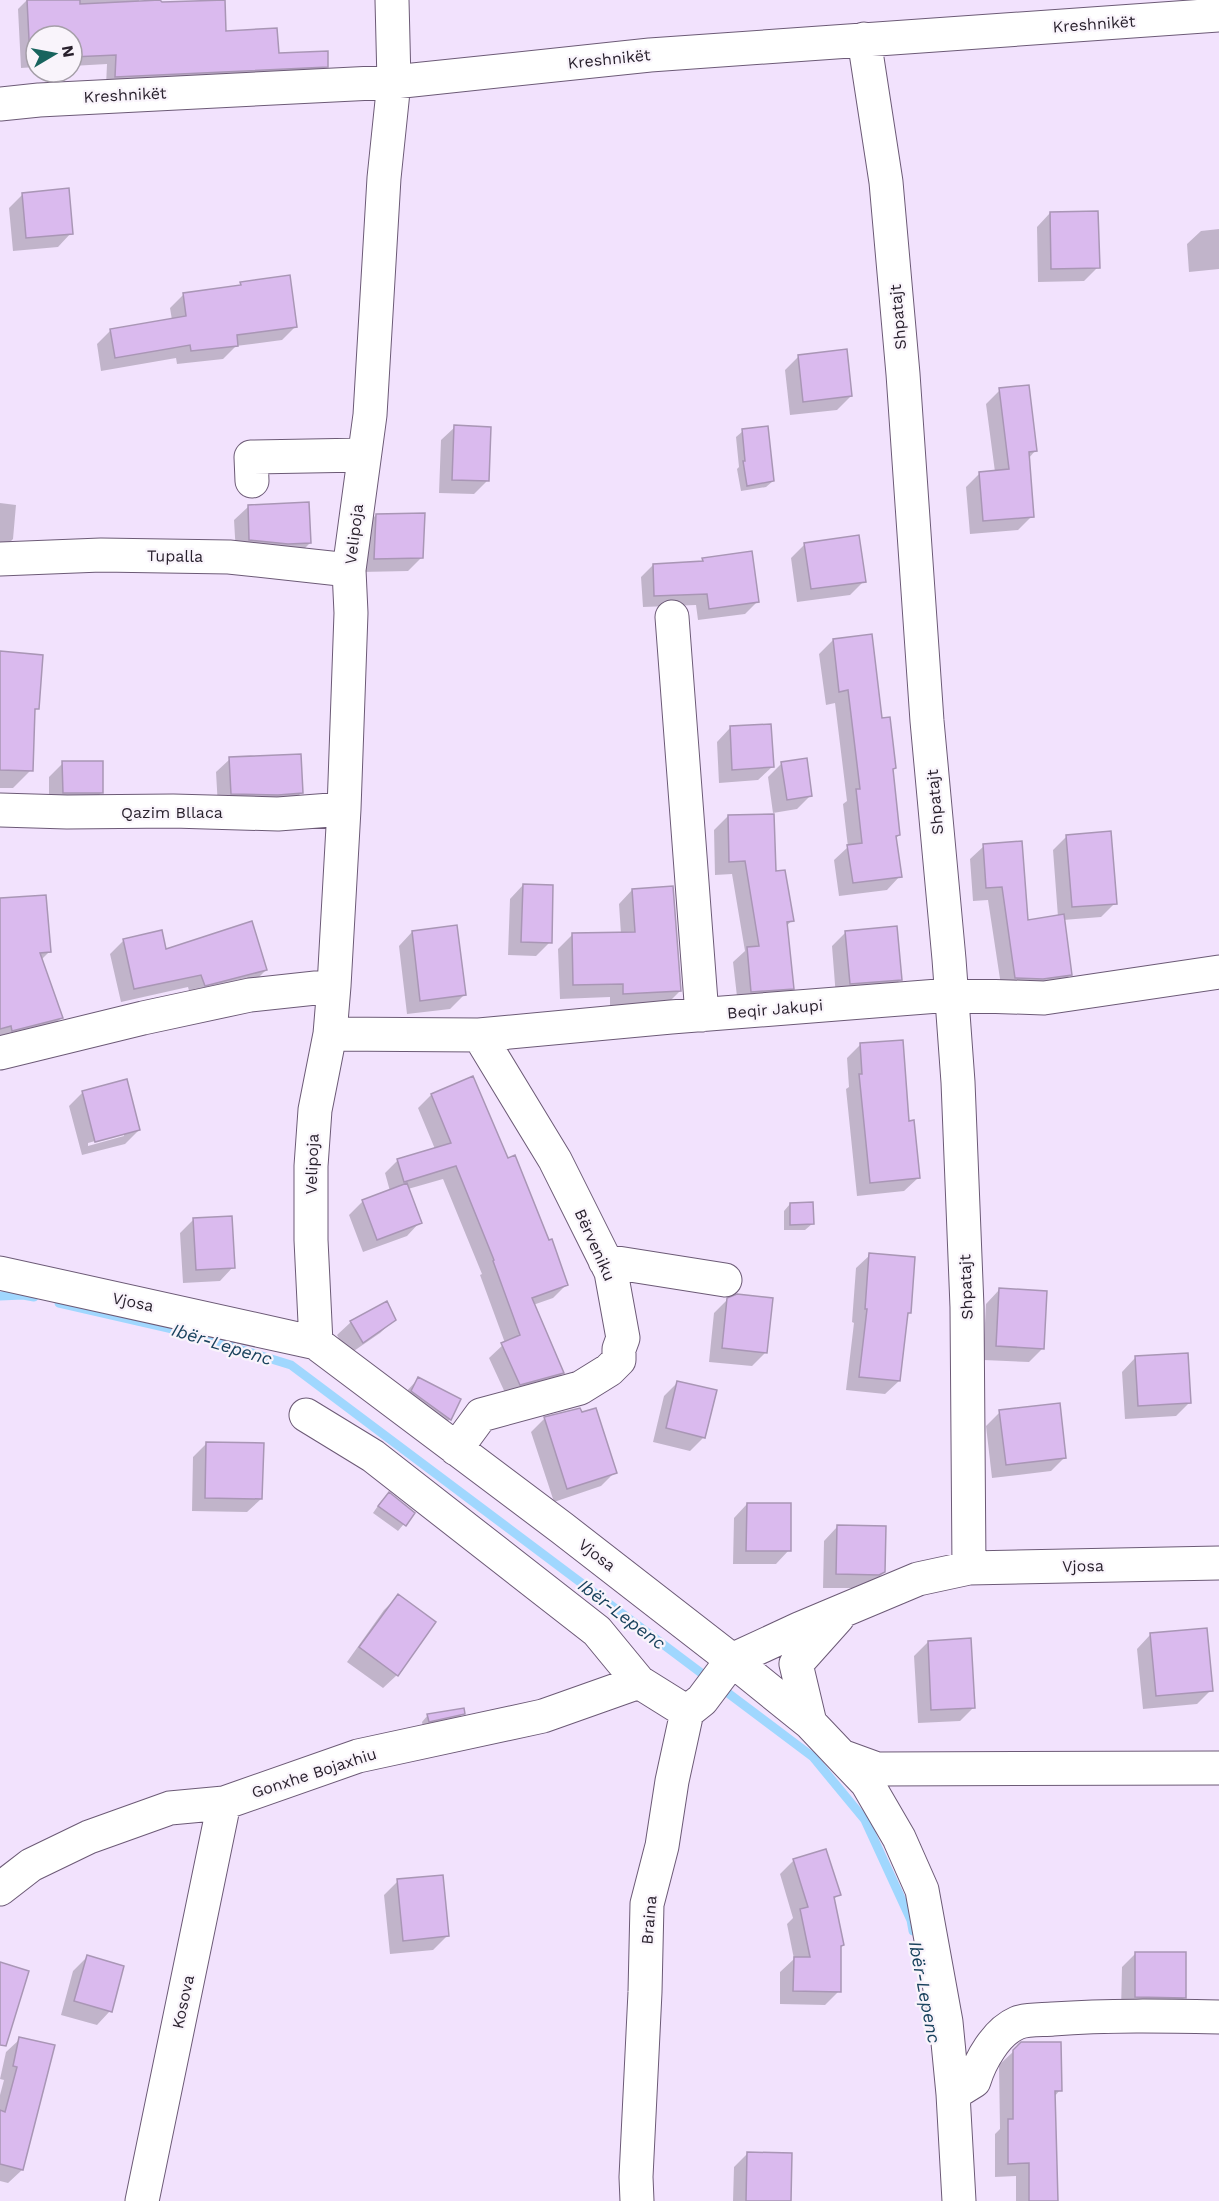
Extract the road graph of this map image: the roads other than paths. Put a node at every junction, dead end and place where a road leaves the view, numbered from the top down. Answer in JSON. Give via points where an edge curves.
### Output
{"nodes":[{"id":1,"x":392,"y":0,"type":"edge"},
{"id":2,"x":1219,"y":15,"type":"edge"},
{"id":3,"x":864,"y":39,"type":"junction"},
{"id":4,"x":394,"y":82,"type":"junction"},
{"id":5,"x":0,"y":104,"type":"edge"},
{"id":6,"x":364,"y":455,"type":"junction"},
{"id":7,"x":252,"y":481,"type":"dead end"},
{"id":8,"x":0,"y":559,"type":"edge"},
{"id":9,"x":349,"y":570,"type":"junction"},
{"id":10,"x":672,"y":617,"type":"dead end"},
{"id":11,"x":344,"y":809,"type":"junction"},
{"id":12,"x":0,"y":810,"type":"edge"},
{"id":13,"x":1219,"y":972,"type":"edge"},
{"id":14,"x":334,"y":986,"type":"junction"},
{"id":15,"x":951,"y":995,"type":"junction"},
{"id":16,"x":702,"y":1015,"type":"junction"},
{"id":17,"x":330,"y":1034,"type":"junction"},
{"id":18,"x":479,"y":1035,"type":"junction"},
{"id":19,"x":0,"y":1053,"type":"edge"},
{"id":20,"x":605,"y":1261,"type":"junction"},
{"id":21,"x":0,"y":1273,"type":"edge"},
{"id":22,"x":725,"y":1280,"type":"dead end"},
{"id":23,"x":316,"y":1343,"type":"junction"},
{"id":24,"x":306,"y":1415,"type":"dead end"},
{"id":25,"x":456,"y":1449,"type":"junction"},
{"id":26,"x":1219,"y":1563,"type":"edge"},
{"id":27,"x":969,"y":1568,"type":"junction"},
{"id":28,"x":846,"y":1609,"type":"junction"},
{"id":29,"x":732,"y":1660,"type":"junction"},
{"id":30,"x":639,"y":1682,"type":"junction"},
{"id":31,"x":695,"y":1706,"type":"junction"},
{"id":32,"x":810,"y":1723,"type":"junction"},
{"id":33,"x":842,"y":1757,"type":"junction"},
{"id":34,"x":1219,"y":1768,"type":"edge"},
{"id":35,"x":224,"y":1803,"type":"junction"},
{"id":36,"x":0,"y":1889,"type":"edge"},
{"id":37,"x":1219,"y":2017,"type":"edge"},
{"id":38,"x":953,"y":2094,"type":"junction"},
{"id":39,"x":142,"y":2201,"type":"edge"},
{"id":40,"x":637,"y":2201,"type":"edge"},
{"id":41,"x":959,"y":2201,"type":"edge"}],
"edges":[{"from":1,"to":4,"type":"street","name":"Velipoja"},
{"from":2,"to":3,"type":"street","name":"Kreshnikët"},
{"from":3,"to":4,"type":"street","name":"Kreshnikët","via":[[650,55]]},
{"from":3,"to":15,"type":"street","name":"Shpatajt","via":[[888,205]]},
{"from":4,"to":5,"type":"street","name":"Kreshnikët"},
{"from":4,"to":6,"type":"street","name":"Velipoja"},
{"from":6,"to":7,"type":"street","via":[[251,457]]},
{"from":6,"to":9,"type":"street","name":"Velipoja"},
{"from":8,"to":9,"type":"street","name":"Tupalla","via":[[101,555],[229,557]]},
{"from":9,"to":11,"type":"street","name":"Velipoja"},
{"from":10,"to":16,"type":"street"},
{"from":11,"to":12,"type":"street","name":"Qazim Bllaca","via":[[278,814]]},
{"from":11,"to":14,"type":"street","name":"Velipoja"},
{"from":13,"to":15,"type":"street","name":"Beqir Jakupi","via":[[1044,998]]},
{"from":14,"to":17,"type":"street","name":"Velipoja"},
{"from":14,"to":19,"type":"street","via":[[250,995]]},
{"from":15,"to":16,"type":"street","name":"Beqir Jakupi"},
{"from":15,"to":27,"type":"street","name":"Shpatajt","via":[[967,1306]]},
{"from":16,"to":18,"type":"street","name":"Beqir Jakupi"},
{"from":17,"to":18,"type":"street","name":"Beqir Jakupi"},
{"from":17,"to":23,"type":"street","name":"Velipoja","via":[[315,1110],[311,1166]]},
{"from":18,"to":20,"type":"street","name":"Bërveniku","via":[[555,1160]]},
{"from":20,"to":22,"type":"street"},
{"from":20,"to":25,"type":"street","name":"Bërveniku","via":[[611,1272],[623,1338],[619,1360],[580,1388],[481,1414]]},
{"from":21,"to":23,"type":"street","name":"Vjosa"},
{"from":23,"to":25,"type":"street","name":"Vjosa"},
{"from":24,"to":30,"type":"street","via":[[373,1456],[597,1631]]},
{"from":25,"to":29,"type":"street","name":"Vjosa"},
{"from":26,"to":27,"type":"street","name":"Vjosa"},
{"from":27,"to":28,"type":"street","name":"Vjosa","via":[[918,1580]]},
{"from":28,"to":29,"type":"street","name":"Vjosa"},
{"from":28,"to":32,"type":"street","via":[[796,1664]]},
{"from":29,"to":31,"type":"street","name":"Braina"},
{"from":29,"to":32,"type":"street"},
{"from":30,"to":31,"type":"street"},
{"from":30,"to":35,"type":"street","name":"Gonxhe Bojaxhiu","via":[[543,1716],[358,1756]]},
{"from":31,"to":40,"type":"street","name":"Braina","via":[[672,1781],[663,1846],[647,1904]]},
{"from":32,"to":33,"type":"street"},
{"from":33,"to":34,"type":"street","via":[[877,1769]]},
{"from":33,"to":38,"type":"street","via":[[867,1783],[899,1838],[922,1890],[946,2022]]},
{"from":35,"to":36,"type":"street","name":"Gonxhe Bojaxhiu","via":[[170,1808],[89,1837],[31,1865]]},
{"from":35,"to":39,"type":"street","name":"Kosova"},
{"from":37,"to":38,"type":"street","via":[[1095,2016],[1017,2022],[1001,2035],[979,2065],[974,2081]]},
{"from":38,"to":41,"type":"street"}]}
